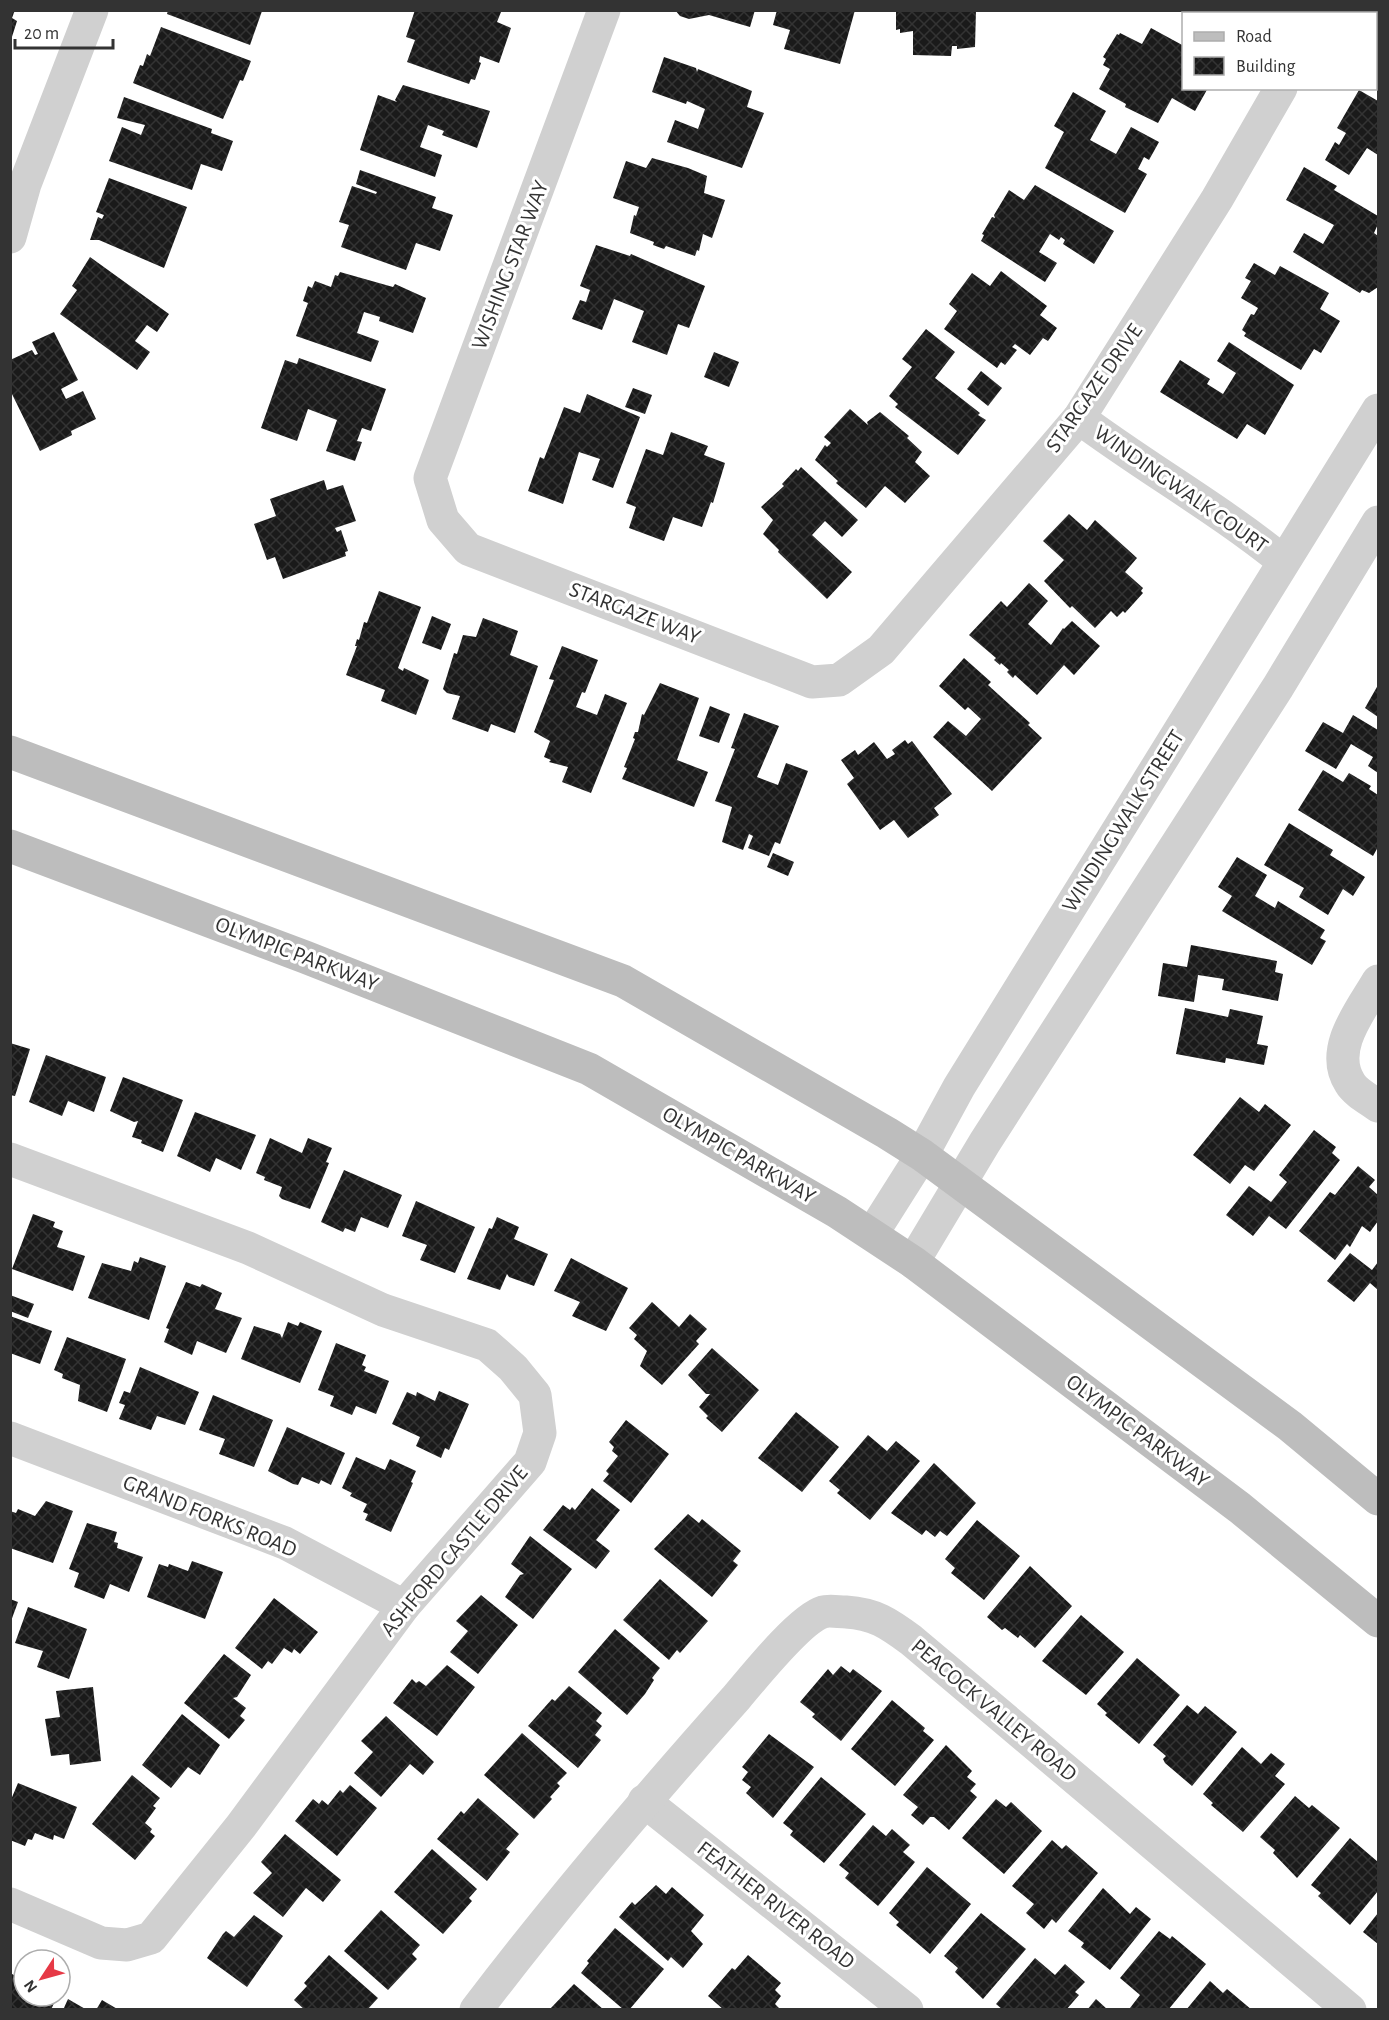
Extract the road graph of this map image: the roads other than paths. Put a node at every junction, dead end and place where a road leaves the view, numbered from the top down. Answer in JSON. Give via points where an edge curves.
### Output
{"nodes":[{"id":1,"x":92,"y":10,"type":"edge"},
{"id":2,"x":604,"y":10,"type":"edge"},
{"id":3,"x":1280,"y":90,"type":"edge"},
{"id":4,"x":10,"y":237,"type":"edge"},
{"id":5,"x":1378,"y":410,"type":"edge"},
{"id":6,"x":1079,"y":418,"type":"junction"},
{"id":7,"x":443,"y":520,"type":"joint"},
{"id":8,"x":1378,"y":522,"type":"edge"},
{"id":9,"x":1283,"y":561,"type":"junction"},
{"id":10,"x":838,"y":680,"type":"joint"},
{"id":11,"x":10,"y":752,"type":"edge"},
{"id":12,"x":10,"y":846,"type":"edge"},
{"id":13,"x":1378,"y":981,"type":"edge"},
{"id":14,"x":1378,"y":1106,"type":"edge"},
{"id":15,"x":921,"y":1155,"type":"junction"},
{"id":16,"x":10,"y":1159,"type":"edge"},
{"id":17,"x":960,"y":1182,"type":"junction"},
{"id":18,"x":872,"y":1234,"type":"junction"},
{"id":19,"x":912,"y":1262,"type":"junction"},
{"id":20,"x":10,"y":1438,"type":"edge"},
{"id":21,"x":1378,"y":1499,"type":"edge"},
{"id":22,"x":404,"y":1606,"type":"junction"},
{"id":23,"x":1378,"y":1622,"type":"edge"},
{"id":24,"x":644,"y":1801,"type":"junction"},
{"id":25,"x":10,"y":1904,"type":"edge"},
{"id":26,"x":898,"y":2006,"type":"edge"},
{"id":27,"x":476,"y":2010,"type":"edge"},
{"id":28,"x":1350,"y":2010,"type":"edge"}],
"edges":[{"from":1,"to":4,"type":"street","via":[[25,184]]},
{"from":2,"to":7,"type":"street","name":"WISHING STAR WAY","via":[[430,478]]},
{"from":3,"to":6,"type":"street","name":"STARGAZE DRIVE"},
{"from":5,"to":9,"type":"street","name":"WINDINGWALK STREET"},
{"from":6,"to":9,"type":"street","name":"WINDINGWALK COURT","via":[[1248,532]]},
{"from":6,"to":10,"type":"street","name":"STARGAZE DRIVE","via":[[881,650]]},
{"from":7,"to":10,"type":"street","name":"STARGAZE WAY","via":[[468,549],[812,682]]},
{"from":8,"to":17,"type":"street","via":[[1278,687]]},
{"from":9,"to":15,"type":"street","name":"WINDINGWALK STREET"},
{"from":11,"to":15,"type":"main road","via":[[623,981]]},
{"from":12,"to":18,"type":"main road","name":"OLYMPIC PARKWAY","via":[[589,1069]]},
{"from":13,"to":14,"type":"street","via":[[1346,1036],[1343,1063],[1350,1084]]},
{"from":15,"to":17,"type":"main road"},
{"from":15,"to":18,"type":"street","name":"WINDINGWALK STREET"},
{"from":16,"to":22,"type":"street","name":"ASHFORD CASTLE DRIVE","via":[[248,1248],[383,1310],[487,1345],[513,1368],[535,1395],[540,1433],[530,1462]]},
{"from":17,"to":19,"type":"street"},
{"from":17,"to":21,"type":"main road","via":[[1290,1426]]},
{"from":18,"to":19,"type":"main road","name":"OLYMPIC PARKWAY"},
{"from":19,"to":23,"type":"main road","name":"OLYMPIC PARKWAY","via":[[1240,1508]]},
{"from":20,"to":22,"type":"street","name":"GRAND FORKS ROAD","via":[[285,1543]]},
{"from":22,"to":25,"type":"street","name":"ASHFORD CASTLE DRIVE","via":[[151,1938],[127,1945],[100,1943]]},
{"from":24,"to":26,"type":"street","name":"FEATHER RIVER ROAD"},
{"from":24,"to":27,"type":"street","name":"PEACOCK VALLEY ROAD"},
{"from":24,"to":28,"type":"street","name":"PEACOCK VALLEY ROAD","via":[[792,1634],[823,1612],[867,1614],[911,1640]]}]}
